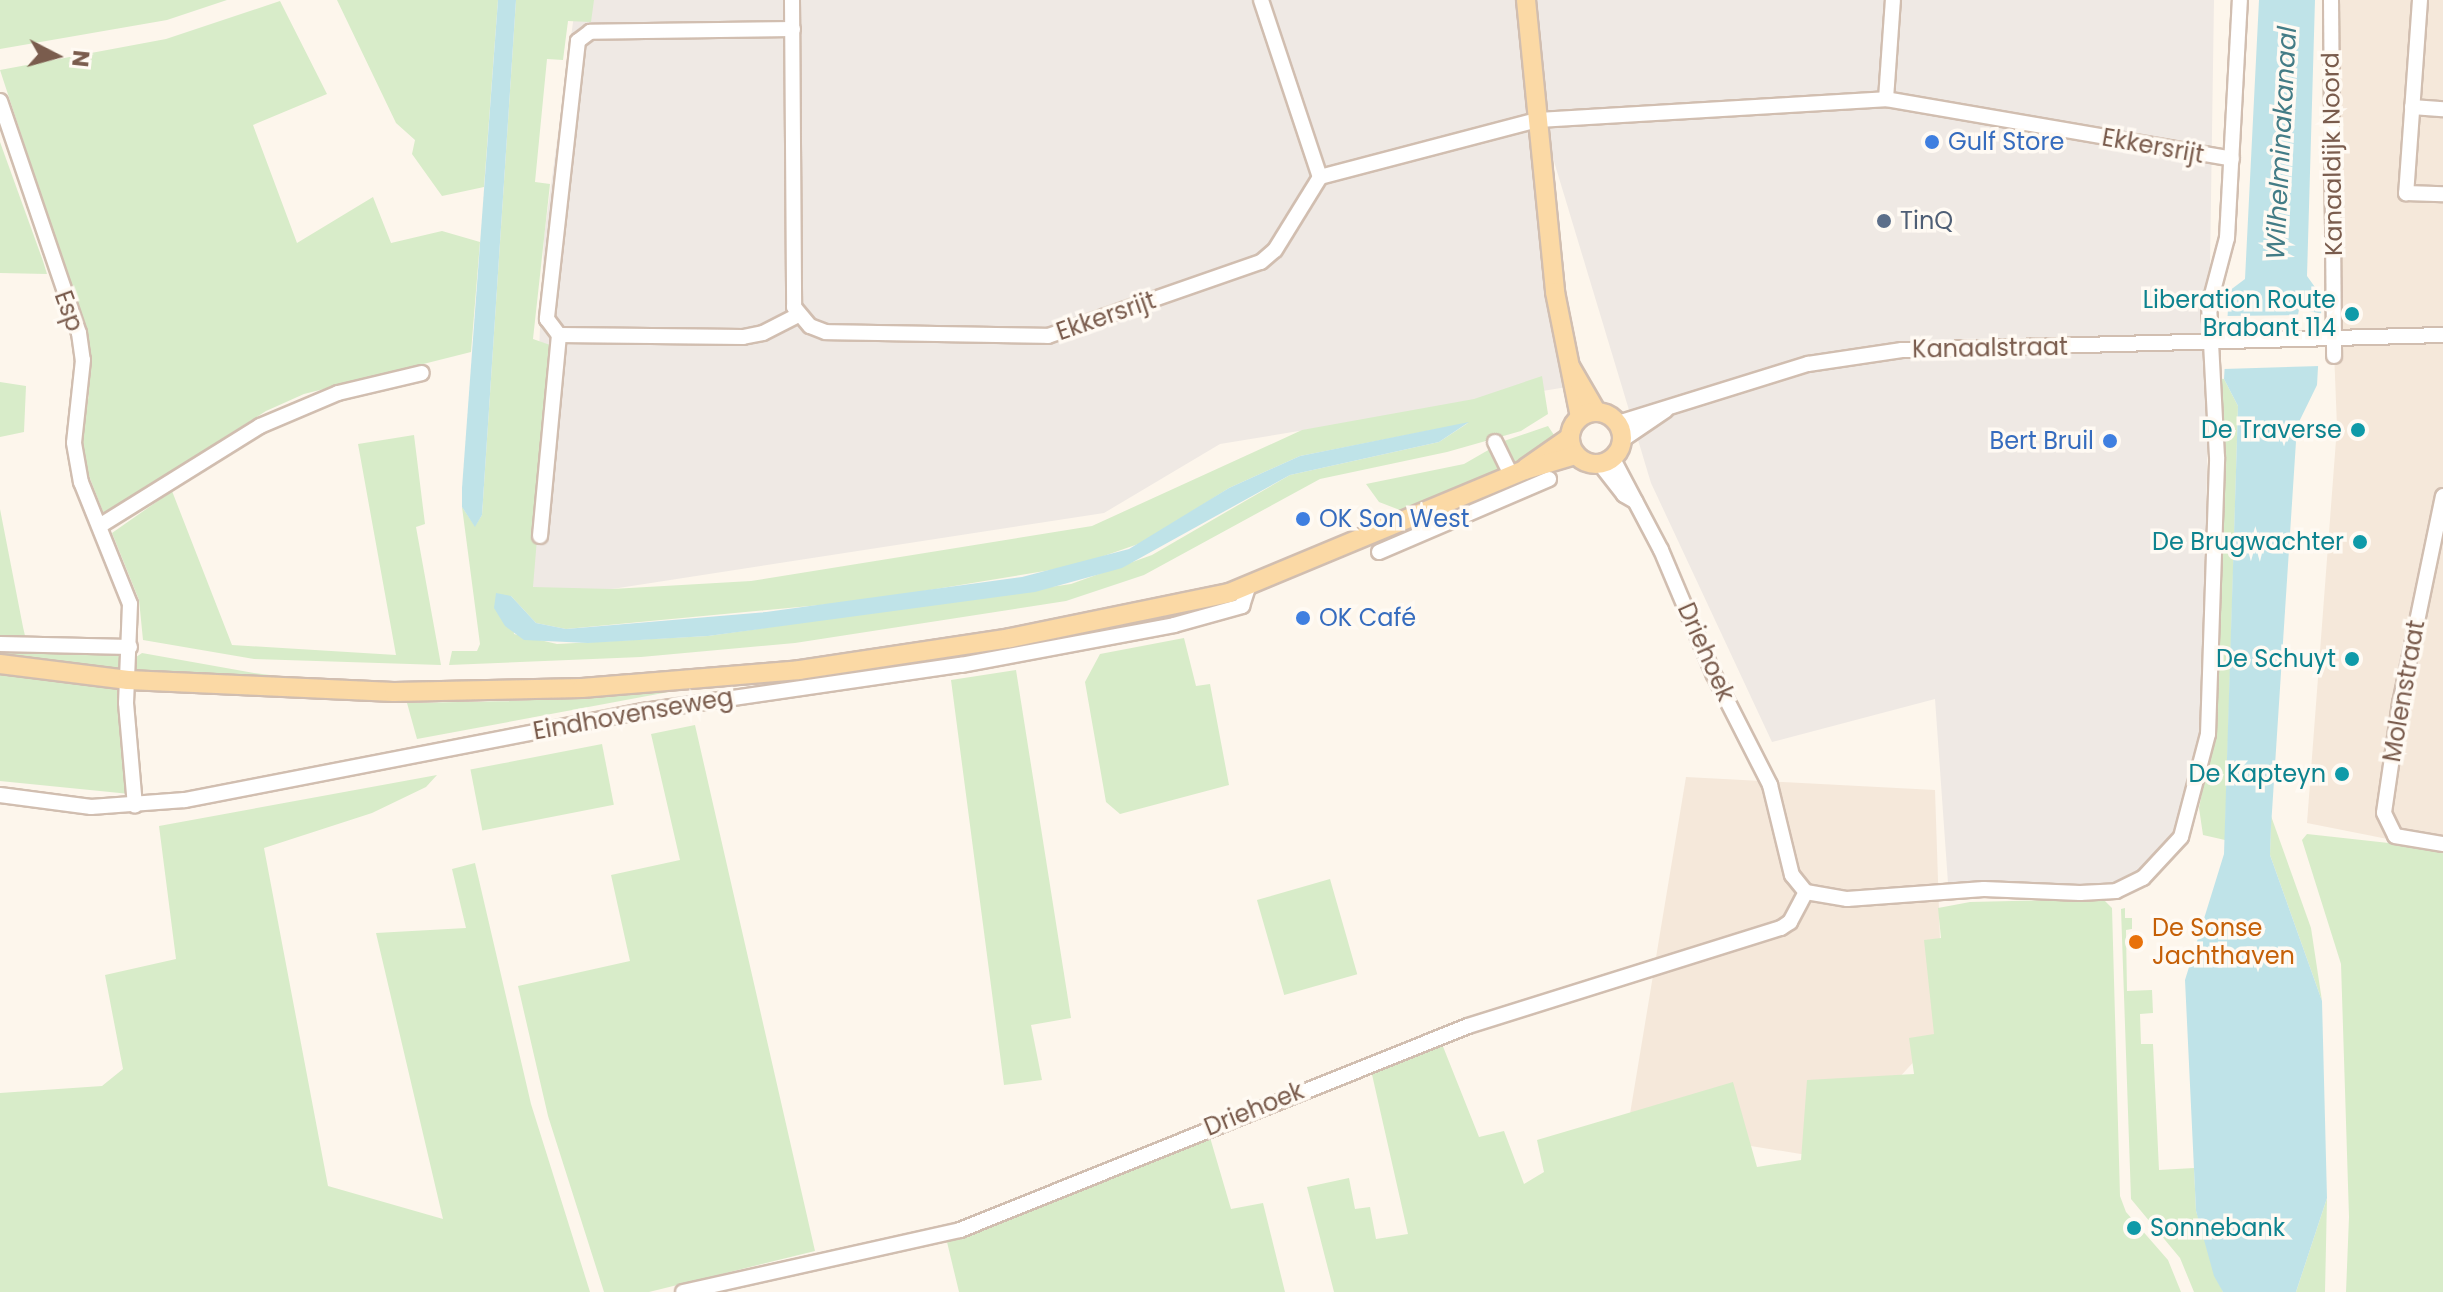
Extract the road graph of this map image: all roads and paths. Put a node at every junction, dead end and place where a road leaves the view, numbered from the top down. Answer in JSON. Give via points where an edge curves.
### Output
{"nodes":[{"id":1,"x":792,"y":0,"type":"edge"},
{"id":2,"x":1261,"y":0,"type":"edge"},
{"id":3,"x":1526,"y":0,"type":"edge"},
{"id":4,"x":1893,"y":0,"type":"edge"},
{"id":5,"x":2240,"y":0,"type":"edge"},
{"id":6,"x":2331,"y":0,"type":"edge"},
{"id":7,"x":2420,"y":0,"type":"edge"},
{"id":8,"x":793,"y":29,"type":"junction"},
{"id":9,"x":1886,"y":99,"type":"junction"},
{"id":10,"x":0,"y":101,"type":"edge"},
{"id":11,"x":2412,"y":107,"type":"junction"},
{"id":12,"x":2443,"y":109,"type":"edge"},
{"id":13,"x":1537,"y":120,"type":"junction"},
{"id":14,"x":2232,"y":159,"type":"junction"},
{"id":15,"x":1320,"y":177,"type":"junction"},
{"id":16,"x":2443,"y":194,"type":"edge"},
{"id":17,"x":798,"y":315,"type":"junction"},
{"id":18,"x":559,"y":335,"type":"junction"},
{"id":19,"x":2443,"y":335,"type":"edge"},
{"id":20,"x":2328,"y":339,"type":"junction"},
{"id":21,"x":2218,"y":342,"type":"junction"},
{"id":22,"x":2334,"y":356,"type":"dead end"},
{"id":23,"x":422,"y":373,"type":"dead end"},
{"id":24,"x":1588,"y":414,"type":"junction"},
{"id":25,"x":1620,"y":432,"type":"junction"},
{"id":26,"x":1495,"y":442,"type":"dead end"},
{"id":27,"x":1572,"y":446,"type":"junction"},
{"id":28,"x":1606,"y":462,"type":"junction"},
{"id":29,"x":1518,"y":472,"type":"junction"},
{"id":30,"x":1549,"y":479,"type":"dead end"},
{"id":31,"x":2443,"y":496,"type":"edge"},
{"id":32,"x":1478,"y":498,"type":"junction"},
{"id":33,"x":101,"y":525,"type":"junction"},
{"id":34,"x":540,"y":536,"type":"dead end"},
{"id":35,"x":1379,"y":552,"type":"dead end"},
{"id":36,"x":1249,"y":584,"type":"junction"},
{"id":37,"x":0,"y":644,"type":"edge"},
{"id":38,"x":130,"y":647,"type":"junction"},
{"id":39,"x":0,"y":664,"type":"edge"},
{"id":40,"x":128,"y":680,"type":"junction"},
{"id":41,"x":0,"y":795,"type":"edge"},
{"id":42,"x":135,"y":806,"type":"junction"},
{"id":43,"x":2443,"y":844,"type":"edge"},
{"id":44,"x":1806,"y":892,"type":"junction"},
{"id":45,"x":683,"y":1292,"type":"edge"}],
"edges":[{"from":1,"to":8,"type":"street"},
{"from":2,"to":15,"type":"street"},
{"from":3,"to":13,"type":"main road"},
{"from":4,"to":9,"type":"street"},
{"from":5,"to":14,"type":"street","name":"Ekkersrijt"},
{"from":6,"to":20,"type":"street","name":"Kanaaldijk Noord"},
{"from":7,"to":11,"type":"street"},
{"from":8,"to":17,"type":"street"},
{"from":8,"to":18,"type":"street","via":[[590,32],[578,41],[547,319]]},
{"from":9,"to":13,"type":"street","name":"Ekkersrijt"},
{"from":9,"to":14,"type":"street","name":"Ekkersrijt"},
{"from":10,"to":33,"type":"street","name":"Esp","via":[[79,333],[83,360],[74,443],[81,482]]},
{"from":11,"to":12,"type":"street"},
{"from":11,"to":16,"type":"street","via":[[2406,193]]},
{"from":13,"to":15,"type":"street","name":"Ekkersrijt"},
{"from":13,"to":24,"type":"main road","via":[[1555,292],[1569,366]]},
{"from":14,"to":21,"type":"street","name":"Ekkersrijt","via":[[2226,246],[2209,306]]},
{"from":15,"to":17,"type":"street","name":"Ekkersrijt","via":[[1275,250],[1261,262],[1048,336],[826,332]]},
{"from":17,"to":18,"type":"street","via":[[743,337]]},
{"from":18,"to":34,"type":"street"},
{"from":19,"to":20,"type":"street","name":"Kanaalstraat"},
{"from":20,"to":21,"type":"street","name":"Kanaalstraat"},
{"from":20,"to":22,"type":"street","name":"Kanaaldijk Noord"},
{"from":21,"to":25,"type":"street","name":"Kanaalstraat","via":[[1867,354],[1808,364],[1666,410]]},
{"from":21,"to":44,"type":"street","name":"Ekkersrijt","via":[[2206,753],[2176,846],[2143,878],[2116,891],[2023,895],[1984,889],[1847,899]]},
{"from":23,"to":33,"type":"street","via":[[338,393],[260,426]]},
{"from":24,"to":25,"type":"main road"},
{"from":24,"to":27,"type":"main road"},
{"from":25,"to":28,"type":"main road"},
{"from":26,"to":29,"type":"street"},
{"from":27,"to":28,"type":"main road"},
{"from":27,"to":29,"type":"main road","name":"Eindhovenseweg"},
{"from":28,"to":44,"type":"street","name":"Driehoek","via":[[1624,495],[1635,501],[1770,785],[1792,875]]},
{"from":29,"to":32,"type":"main road","name":"Eindhovenseweg"},
{"from":30,"to":32,"type":"street","name":"Eindhovenseweg"},
{"from":31,"to":43,"type":"street","name":"Molenstraat","via":[[2405,674],[2384,813],[2395,836]]},
{"from":32,"to":35,"type":"street","name":"Eindhovenseweg"},
{"from":32,"to":36,"type":"main road","name":"Eindhovenseweg"},
{"from":33,"to":38,"type":"street","name":"Esp","via":[[130,604]]},
{"from":36,"to":40,"type":"main road","name":"Eindhovenseweg","via":[[1177,606],[1010,638],[799,670],[691,680],[394,692]]},
{"from":36,"to":42,"type":"street","name":"Eindhovenseweg","via":[[1242,606],[1131,634],[961,665],[727,696]]},
{"from":37,"to":38,"type":"street"},
{"from":38,"to":40,"type":"street","name":"Esp"},
{"from":39,"to":40,"type":"main road","name":"Eindhovenseweg"},
{"from":40,"to":42,"type":"street","name":"Esp"},
{"from":41,"to":42,"type":"street","name":"Eindhovenseweg","via":[[78,806]]},
{"from":44,"to":45,"type":"street","name":"Driehoek","via":[[1781,928],[1454,1031],[960,1230]]}]}
